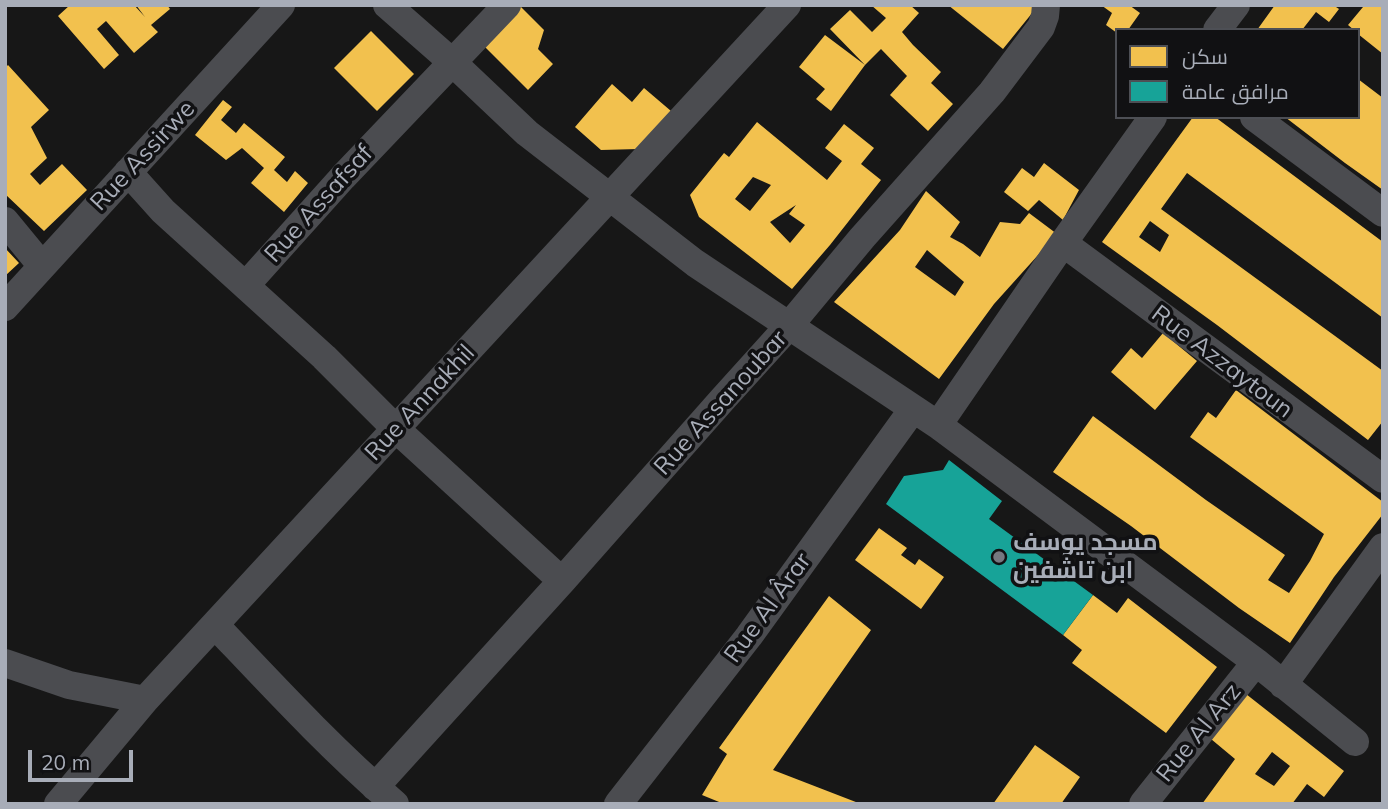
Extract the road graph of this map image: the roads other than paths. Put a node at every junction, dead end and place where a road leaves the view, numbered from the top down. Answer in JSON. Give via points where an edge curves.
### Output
{"nodes":[{"id":1,"x":281,"y":5,"type":"edge"},
{"id":2,"x":387,"y":5,"type":"edge"},
{"id":3,"x":507,"y":5,"type":"edge"},
{"id":4,"x":787,"y":5,"type":"edge"},
{"id":5,"x":1046,"y":5,"type":"edge"},
{"id":6,"x":1236,"y":5,"type":"edge"},
{"id":7,"x":1219,"y":28,"type":"edge"},
{"id":8,"x":452,"y":62,"type":"junction"},
{"id":9,"x":1152,"y":119,"type":"edge"},
{"id":10,"x":1257,"y":119,"type":"edge"},
{"id":11,"x":128,"y":172,"type":"junction"},
{"id":12,"x":609,"y":198,"type":"junction"},
{"id":13,"x":1383,"y":213,"type":"edge"},
{"id":14,"x":5,"y":221,"type":"edge"},
{"id":15,"x":1063,"y":243,"type":"junction"},
{"id":16,"x":42,"y":266,"type":"junction"},
{"id":17,"x":246,"y":285,"type":"junction"},
{"id":18,"x":5,"y":307,"type":"edge"},
{"id":19,"x":788,"y":327,"type":"junction"},
{"id":20,"x":913,"y":409,"type":"junction"},
{"id":21,"x":938,"y":425,"type":"junction"},
{"id":22,"x":396,"y":429,"type":"junction"},
{"id":23,"x":1383,"y":479,"type":"edge"},
{"id":24,"x":1383,"y":547,"type":"edge"},
{"id":25,"x":562,"y":582,"type":"junction"},
{"id":26,"x":215,"y":625,"type":"junction"},
{"id":27,"x":1256,"y":662,"type":"junction"},
{"id":28,"x":5,"y":663,"type":"edge"},
{"id":29,"x":1283,"y":685,"type":"junction"},
{"id":30,"x":145,"y":700,"type":"junction"},
{"id":31,"x":1355,"y":743,"type":"dead end"},
{"id":32,"x":385,"y":795,"type":"edge"},
{"id":33,"x":58,"y":804,"type":"edge"},
{"id":34,"x":618,"y":804,"type":"edge"},
{"id":35,"x":1143,"y":804,"type":"edge"}],
"edges":[{"from":1,"to":11,"type":"street","name":"Rue Assirwe"},
{"from":2,"to":8,"type":"street"},
{"from":3,"to":8,"type":"street","name":"Rue Assafsaf"},
{"from":4,"to":12,"type":"street","name":"Rue Annakhil"},
{"from":5,"to":19,"type":"street","name":"Rue Assanoubar","via":[[1041,27],[992,92]]},
{"from":6,"to":7,"type":"street"},
{"from":8,"to":12,"type":"street","via":[[527,133]]},
{"from":8,"to":17,"type":"street","name":"Rue Assafsaf"},
{"from":9,"to":15,"type":"street"},
{"from":10,"to":13,"type":"street"},
{"from":11,"to":16,"type":"street","name":"Rue Assirwe"},
{"from":11,"to":17,"type":"street","name":"Rue Assafsaf","via":[[163,211]]},
{"from":12,"to":19,"type":"street"},
{"from":12,"to":22,"type":"street","name":"Rue Annakhil"},
{"from":14,"to":16,"type":"street"},
{"from":15,"to":21,"type":"street"},
{"from":15,"to":23,"type":"street","name":"Rue Azzaytoun"},
{"from":16,"to":18,"type":"street","name":"Rue Assirwe"},
{"from":17,"to":22,"type":"street"},
{"from":19,"to":20,"type":"street"},
{"from":19,"to":25,"type":"street","name":"Rue Assanoubar"},
{"from":20,"to":21,"type":"street"},
{"from":20,"to":34,"type":"street","name":"Rue Al Ârar","via":[[749,636]]},
{"from":21,"to":27,"type":"street"},
{"from":22,"to":25,"type":"street"},
{"from":22,"to":26,"type":"street","name":"Rue Annakhil"},
{"from":24,"to":29,"type":"street"},
{"from":25,"to":32,"type":"street","name":"Rue Assanoubar"},
{"from":26,"to":30,"type":"street","name":"Rue Annakhil"},
{"from":26,"to":32,"type":"street"},
{"from":27,"to":29,"type":"street"},
{"from":27,"to":35,"type":"street","name":"Rue Al Arz"},
{"from":28,"to":30,"type":"street","via":[[69,685]]},
{"from":29,"to":31,"type":"street"},
{"from":30,"to":33,"type":"street","name":"Rue Annakhil"}]}
